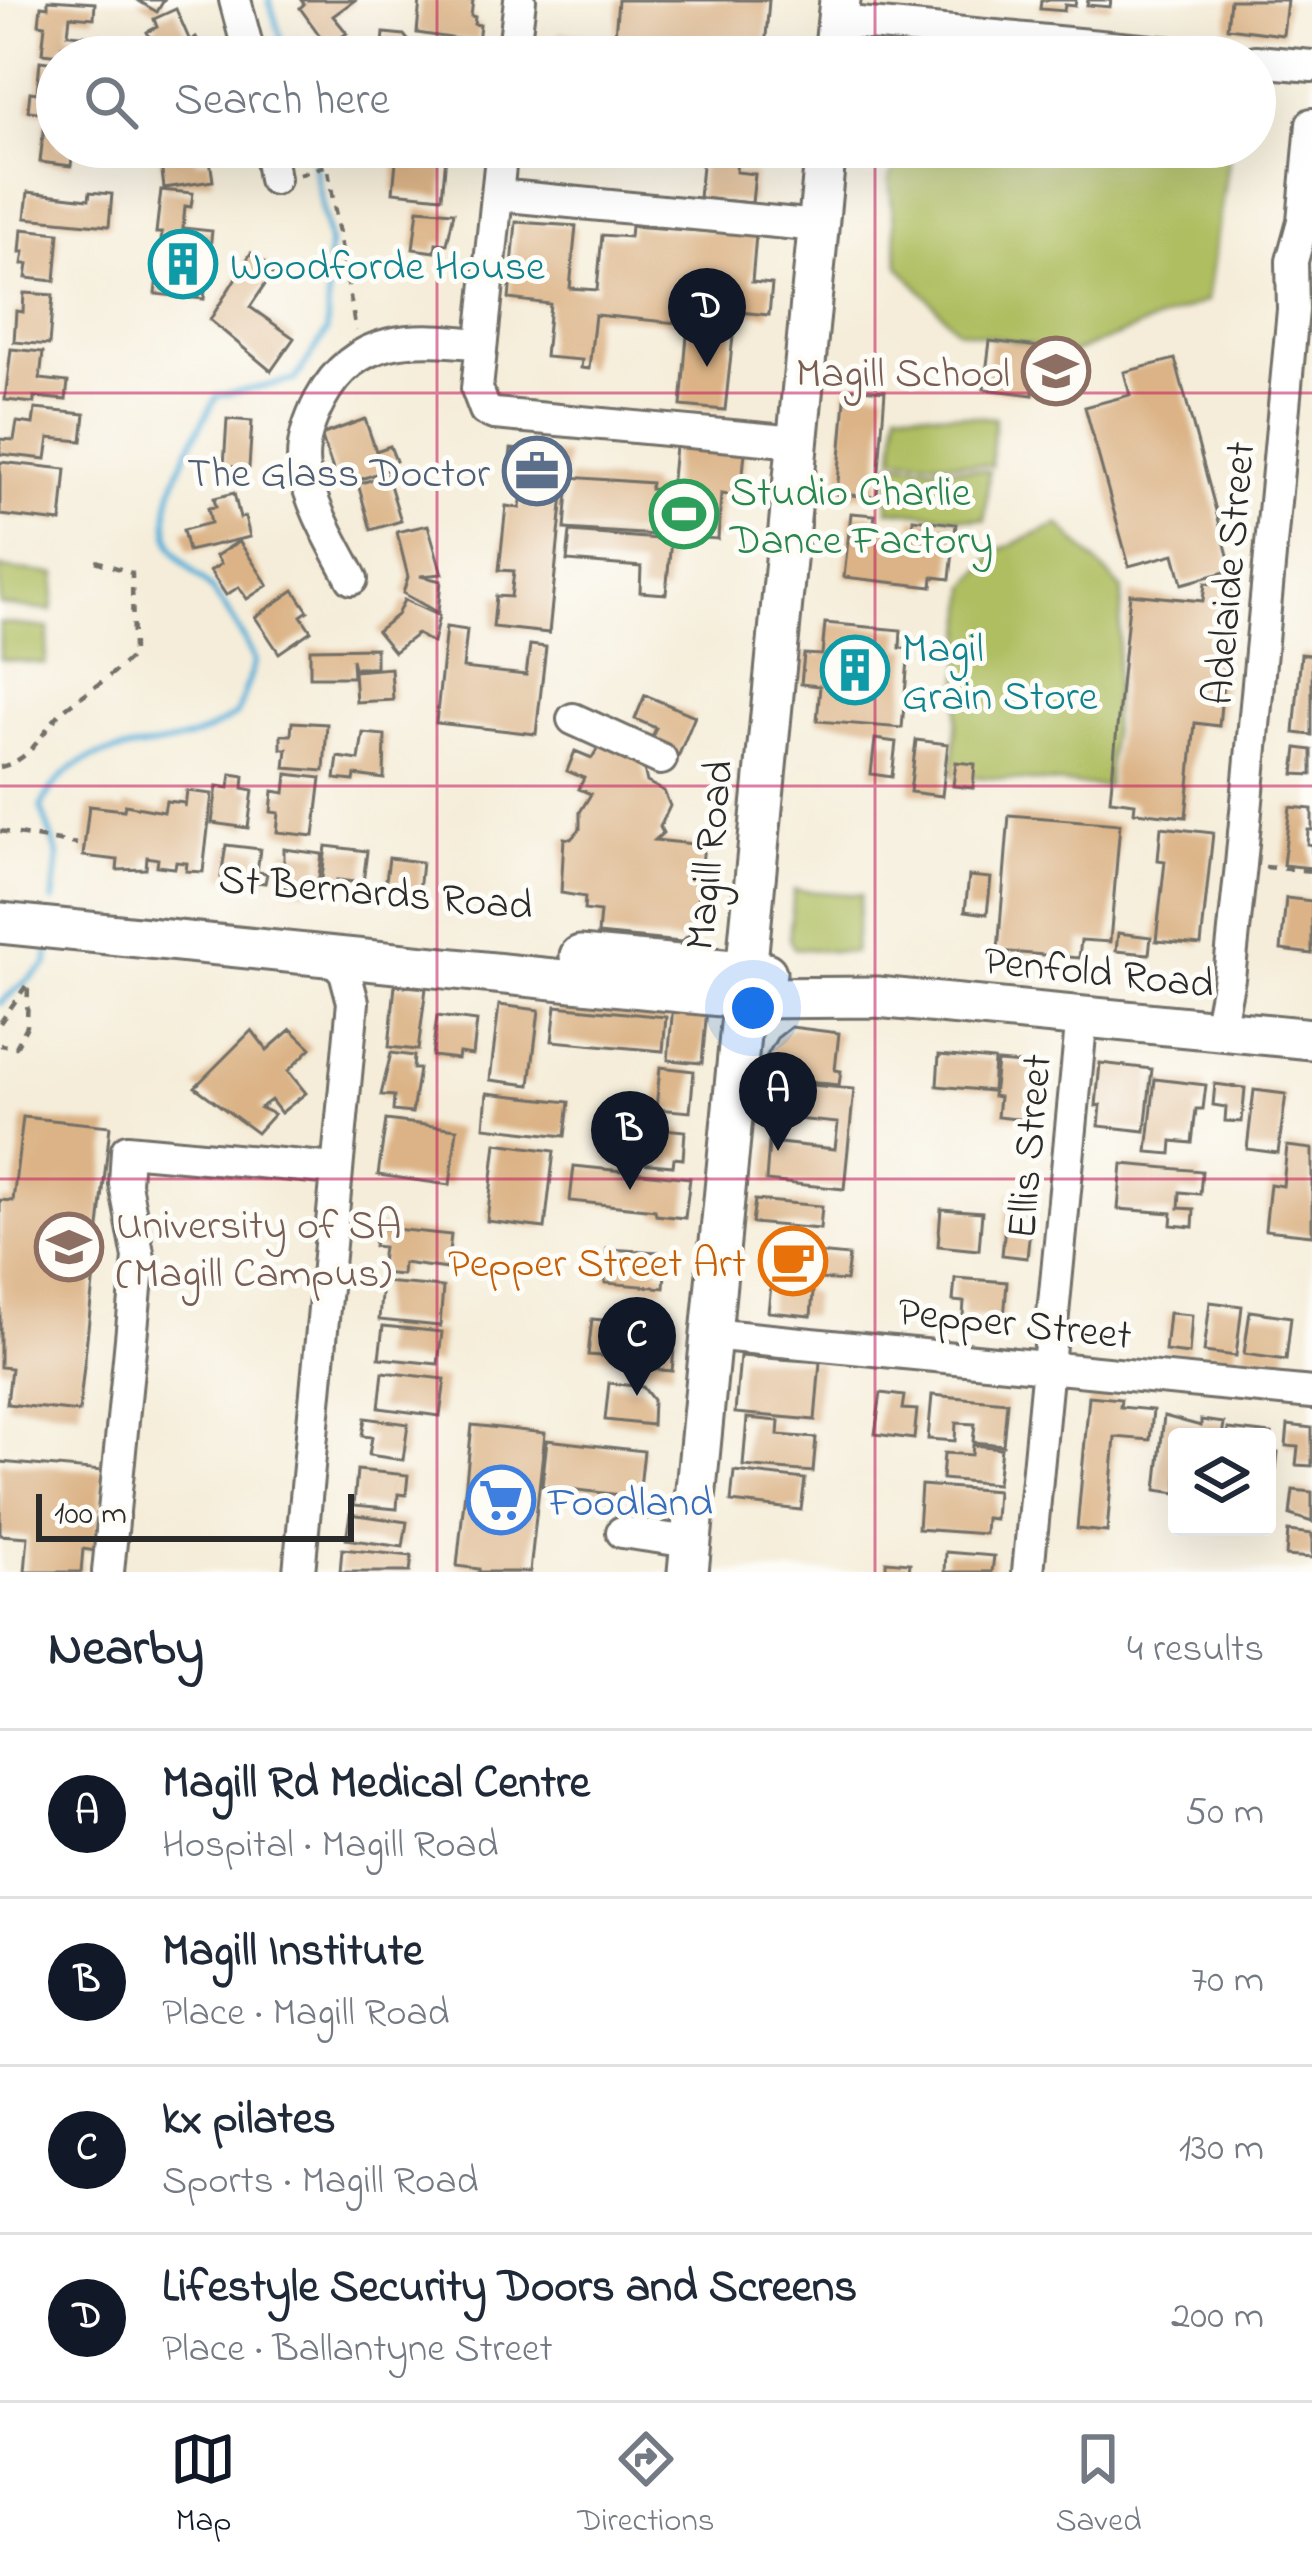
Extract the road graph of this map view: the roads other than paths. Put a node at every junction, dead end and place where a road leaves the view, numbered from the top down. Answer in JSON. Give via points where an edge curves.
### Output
{"nodes":[{"id":1,"x":235,"y":0,"type":"edge"},
{"id":2,"x":520,"y":0,"type":"edge"},
{"id":3,"x":838,"y":26,"type":"edge"},
{"id":4,"x":244,"y":36,"type":"edge"},
{"id":5,"x":516,"y":36,"type":"edge"},
{"id":6,"x":960,"y":36,"type":"edge"},
{"id":7,"x":1276,"y":63,"type":"edge"},
{"id":8,"x":1312,"y":66,"type":"edge"},
{"id":9,"x":1312,"y":124,"type":"edge"},
{"id":10,"x":272,"y":168,"type":"edge"},
{"id":11,"x":500,"y":168,"type":"edge"},
{"id":12,"x":824,"y":168,"type":"edge"},
{"id":13,"x":274,"y":179,"type":"dead end"},
{"id":14,"x":497,"y":195,"type":"junction"},
{"id":15,"x":818,"y":226,"type":"junction"},
{"id":16,"x":1305,"y":248,"type":"edge"},
{"id":17,"x":480,"y":344,"type":"junction"},
{"id":18,"x":796,"y":442,"type":"junction"},
{"id":19,"x":352,"y":579,"type":"dead end"},
{"id":20,"x":572,"y":719,"type":"dead end"},
{"id":21,"x":661,"y":759,"type":"dead end"},
{"id":22,"x":10,"y":914,"type":"edge"},
{"id":23,"x":330,"y":955,"type":"junction"},
{"id":24,"x":382,"y":961,"type":"junction"},
{"id":25,"x":742,"y":983,"type":"junction"},
{"id":26,"x":353,"y":1002,"type":"junction"},
{"id":27,"x":1082,"y":1015,"type":"junction"},
{"id":28,"x":1219,"y":1029,"type":"junction"},
{"id":29,"x":1312,"y":1039,"type":"edge"},
{"id":30,"x":335,"y":1169,"type":"junction"},
{"id":31,"x":710,"y":1334,"type":"junction"},
{"id":32,"x":1049,"y":1366,"type":"junction"},
{"id":33,"x":1312,"y":1393,"type":"edge"},
{"id":34,"x":622,"y":1532,"type":"dead end"},
{"id":35,"x":689,"y":1557,"type":"edge"},
{"id":36,"x":108,"y":1572,"type":"edge"},
{"id":37,"x":299,"y":1572,"type":"edge"},
{"id":38,"x":1028,"y":1572,"type":"edge"}],
"edges":[{"from":1,"to":4,"type":"street"},
{"from":2,"to":5,"type":"street"},
{"from":3,"to":6,"type":"street"},
{"from":7,"to":8,"type":"street"},
{"from":9,"to":16,"type":"street","name":"Adelaide Street"},
{"from":10,"to":13,"type":"street"},
{"from":11,"to":14,"type":"street"},
{"from":12,"to":15,"type":"main road","name":"Magill Road"},
{"from":14,"to":15,"type":"street"},
{"from":14,"to":17,"type":"street"},
{"from":15,"to":18,"type":"main road","name":"Magill Road"},
{"from":16,"to":28,"type":"street","name":"Adelaide Street","via":[[1290,283],[1241,865]]},
{"from":17,"to":18,"type":"street","via":[[477,388],[494,414]]},
{"from":17,"to":19,"type":"street","via":[[429,338],[361,354],[331,380],[307,424],[304,469]]},
{"from":18,"to":25,"type":"main road","name":"Magill Road"},
{"from":20,"to":21,"type":"street"},
{"from":22,"to":23,"type":"main road","name":"St Bernards Road"},
{"from":22,"to":25,"type":"main road","name":"St Bernards Road","via":[[362,940]]},
{"from":23,"to":24,"type":"main road","name":"St Bernards Road"},
{"from":23,"to":26,"type":"street","via":[[345,972]]},
{"from":24,"to":25,"type":"main road","name":"St Bernards Road"},
{"from":24,"to":26,"type":"street"},
{"from":25,"to":27,"type":"main road","name":"Penfold Road"},
{"from":25,"to":31,"type":"main road","name":"Magill Road"},
{"from":26,"to":30,"type":"street"},
{"from":27,"to":28,"type":"main road","name":"Penfold Road"},
{"from":27,"to":32,"type":"street","name":"Ellis Street"},
{"from":28,"to":29,"type":"main road","name":"Penfold Road"},
{"from":30,"to":36,"type":"street","via":[[127,1150],[139,1258]]},
{"from":30,"to":37,"type":"street"},
{"from":31,"to":32,"type":"street","name":"Pepper Street"},
{"from":31,"to":35,"type":"main road","name":"Magill Road"},
{"from":32,"to":33,"type":"street","name":"Pepper Street"},
{"from":32,"to":38,"type":"street","name":"Ellis Street"},
{"from":34,"to":35,"type":"street"}]}
